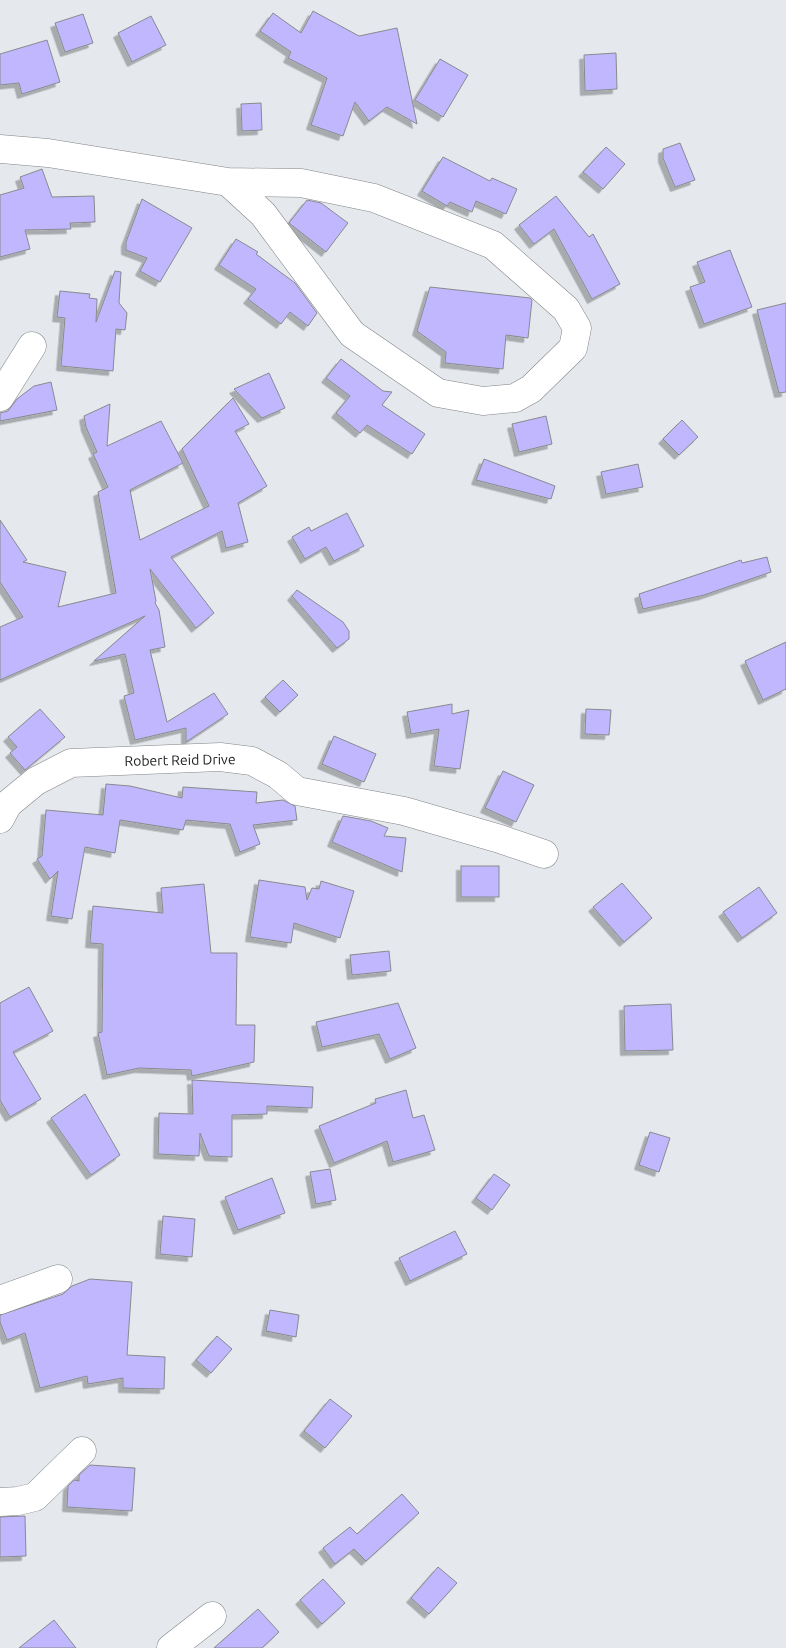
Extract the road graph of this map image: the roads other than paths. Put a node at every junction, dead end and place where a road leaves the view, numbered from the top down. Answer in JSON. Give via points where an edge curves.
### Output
{"nodes":[{"id":1,"x":0,"y":149,"type":"edge"},
{"id":2,"x":228,"y":182,"type":"junction"},
{"id":3,"x":32,"y":346,"type":"dead end"},
{"id":4,"x":0,"y":397,"type":"edge"},
{"id":5,"x":0,"y":819,"type":"edge"},
{"id":6,"x":544,"y":854,"type":"dead end"},
{"id":7,"x":58,"y":1279,"type":"dead end"},
{"id":8,"x":0,"y":1300,"type":"edge"},
{"id":9,"x":82,"y":1451,"type":"dead end"},
{"id":10,"x":0,"y":1502,"type":"edge"},
{"id":11,"x":212,"y":1616,"type":"dead end"},
{"id":12,"x":171,"y":1648,"type":"edge"}],
"edges":[{"from":1,"to":2,"type":"street","via":[[48,153]]},
{"from":2,"to":2,"type":"street","via":[[263,214],[352,334],[438,393],[482,401],[515,398],[532,389],[573,348],[577,328],[566,308],[493,245],[374,198],[301,183]]},
{"from":3,"to":4,"type":"street"},
{"from":5,"to":6,"type":"street","name":"Robert Reid Drive","via":[[8,804],[36,781],[71,763],[220,757],[252,761],[278,775],[297,791],[404,811]]},
{"from":7,"to":8,"type":"street"},
{"from":9,"to":10,"type":"street","via":[[35,1497]]},
{"from":11,"to":12,"type":"street"}]}
